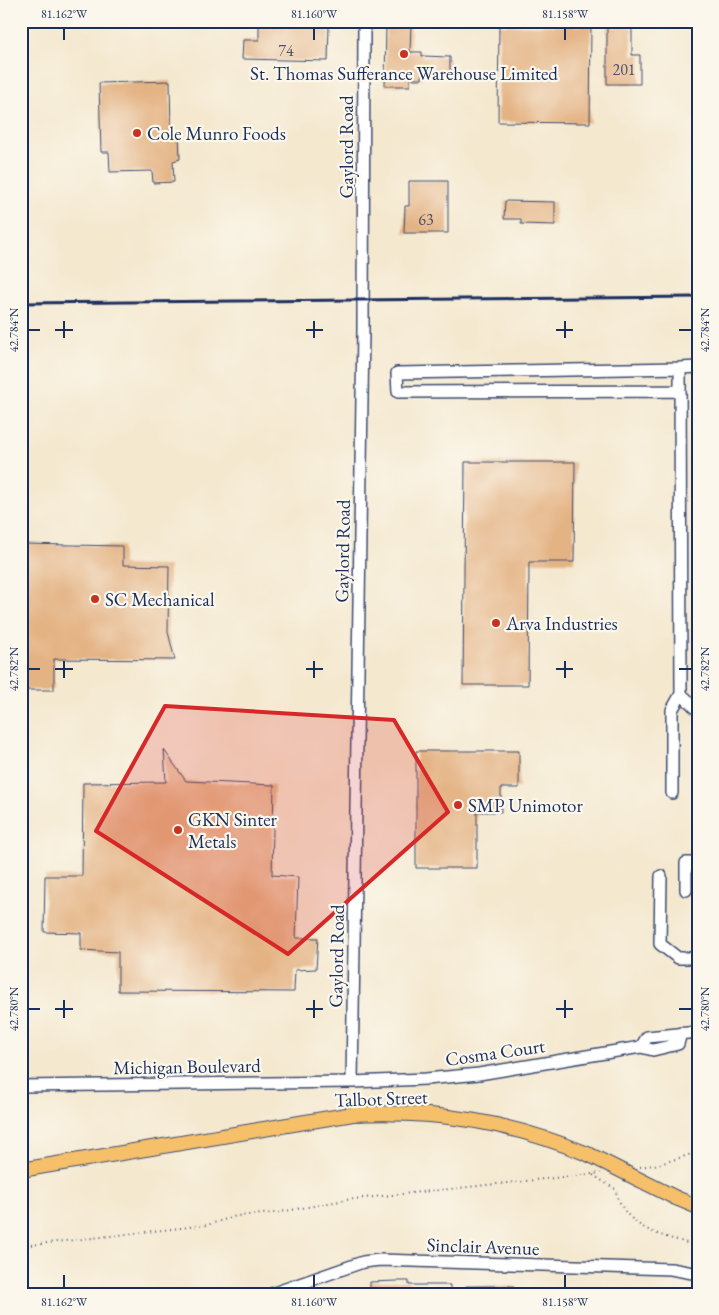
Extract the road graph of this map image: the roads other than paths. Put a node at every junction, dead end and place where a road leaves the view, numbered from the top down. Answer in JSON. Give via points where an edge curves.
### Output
{"nodes":[{"id":1,"x":364,"y":21,"type":"edge"},
{"id":2,"x":698,"y":367,"type":"edge"},
{"id":3,"x":680,"y":368,"type":"junction"},
{"id":4,"x":680,"y":391,"type":"junction"},
{"id":5,"x":681,"y":694,"type":"junction"},
{"id":6,"x":698,"y":710,"type":"edge"},
{"id":7,"x":672,"y":793,"type":"dead end"},
{"id":8,"x":698,"y":864,"type":"edge"},
{"id":9,"x":661,"y":876,"type":"dead end"},
{"id":10,"x":686,"y":890,"type":"dead end"},
{"id":11,"x":698,"y":958,"type":"edge"},
{"id":12,"x":698,"y":1032,"type":"edge"},
{"id":13,"x":352,"y":1082,"type":"junction"},
{"id":14,"x":21,"y":1086,"type":"edge"},
{"id":15,"x":21,"y":1170,"type":"edge"},
{"id":16,"x":698,"y":1207,"type":"edge"},
{"id":17,"x":696,"y":1274,"type":"edge"},
{"id":18,"x":271,"y":1294,"type":"edge"}],
"edges":[{"from":1,"to":13,"type":"street","name":"Gaylord Road"},
{"from":2,"to":3,"type":"street"},
{"from":3,"to":4,"type":"street"},
{"from":3,"to":4,"type":"street","via":[[397,373],[398,392]]},
{"from":4,"to":5,"type":"street"},
{"from":5,"to":6,"type":"street"},
{"from":5,"to":7,"type":"street","via":[[672,710]]},
{"from":8,"to":10,"type":"street","via":[[686,863]]},
{"from":9,"to":11,"type":"street","via":[[660,944],[678,958]]},
{"from":12,"to":13,"type":"street","name":"Cosma Court","via":[[647,1038],[641,1047],[479,1074]]},
{"from":13,"to":14,"type":"street","name":"Michigan Boulevard"},
{"from":15,"to":16,"type":"main road","name":"Talbot Street","bridge":true,"via":[[353,1114],[436,1114],[518,1128],[590,1154]]},
{"from":17,"to":18,"type":"street","name":"Sinclair Avenue","via":[[671,1269],[380,1260],[363,1262]]}]}
